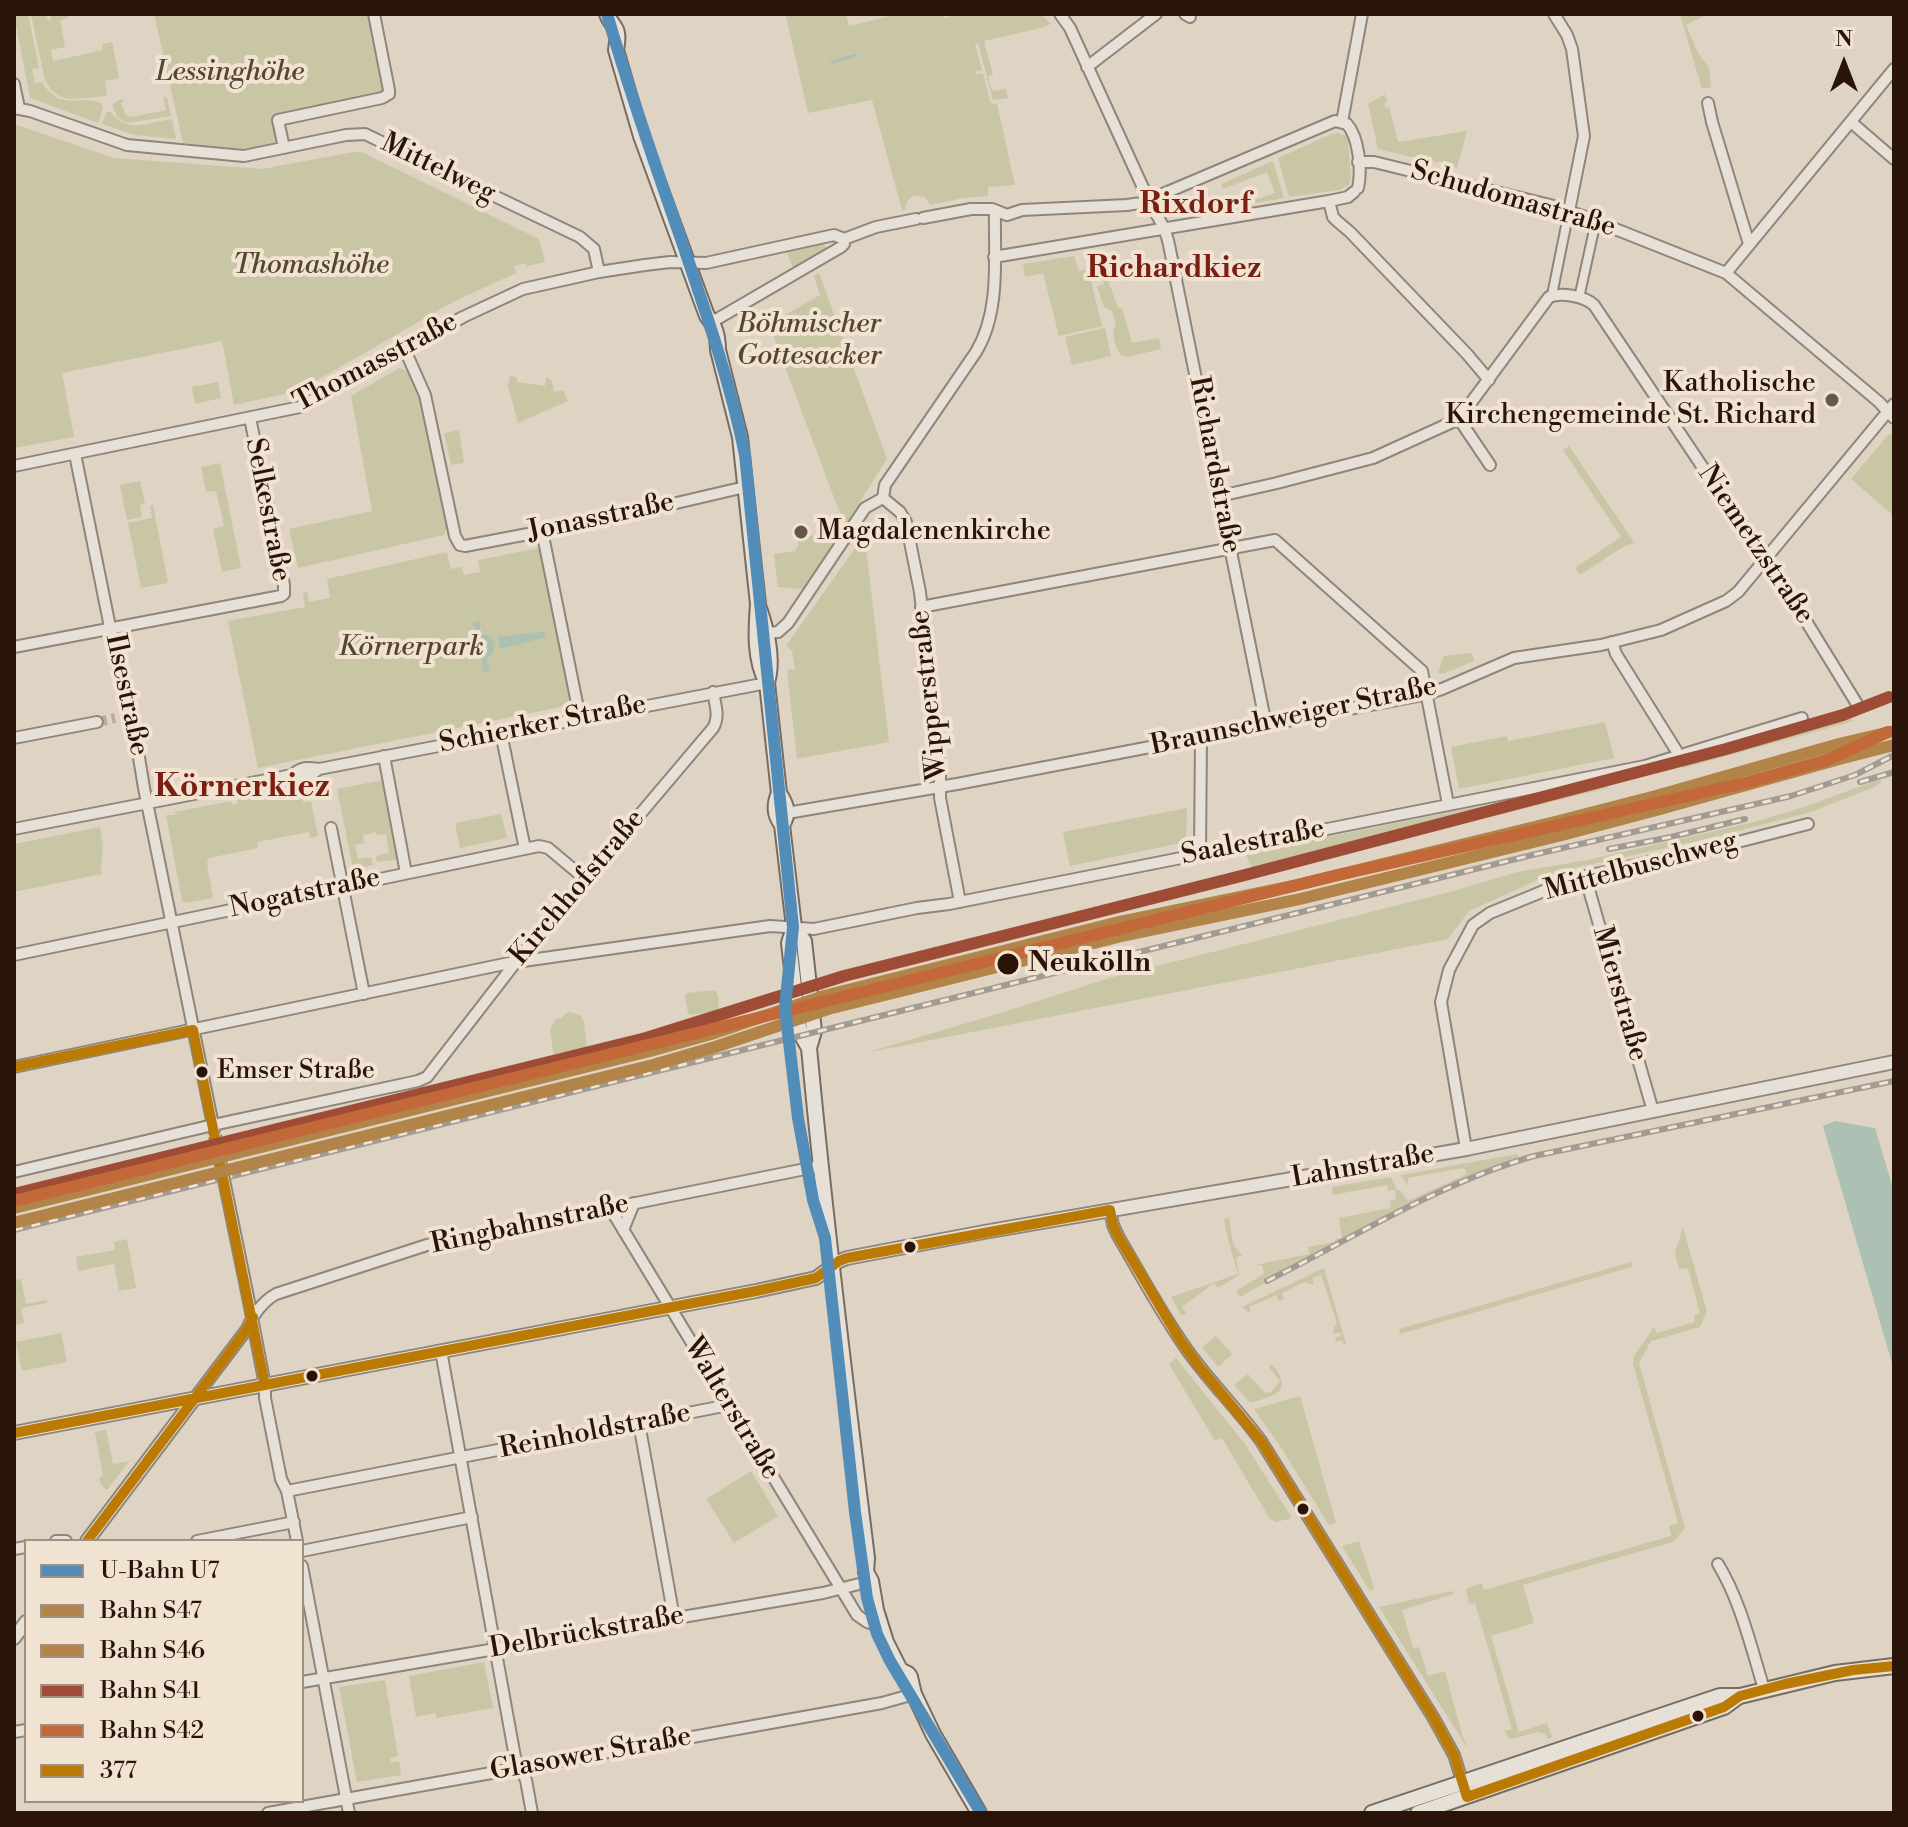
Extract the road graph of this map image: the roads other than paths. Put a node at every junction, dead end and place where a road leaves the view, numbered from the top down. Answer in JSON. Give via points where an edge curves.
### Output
{"nodes":[{"id":1,"x":374,"y":14,"type":"edge"},
{"id":2,"x":1060,"y":14,"type":"edge"},
{"id":3,"x":1156,"y":14,"type":"edge"},
{"id":4,"x":1362,"y":14,"type":"edge"},
{"id":5,"x":1554,"y":14,"type":"edge"},
{"id":6,"x":608,"y":18,"type":"edge"},
{"id":7,"x":1087,"y":67,"type":"junction"},
{"id":8,"x":1894,"y":69,"type":"edge"},
{"id":9,"x":14,"y":84,"type":"edge"},
{"id":10,"x":1708,"y":103,"type":"dead end"},
{"id":11,"x":16,"y":108,"type":"edge"},
{"id":12,"x":1342,"y":122,"type":"junction"},
{"id":13,"x":1851,"y":122,"type":"junction"},
{"id":14,"x":284,"y":148,"type":"junction"},
{"id":15,"x":1894,"y":159,"type":"edge"},
{"id":16,"x":1358,"y":162,"type":"junction"},
{"id":17,"x":1329,"y":201,"type":"junction"},
{"id":18,"x":995,"y":210,"type":"junction"},
{"id":19,"x":1569,"y":211,"type":"junction"},
{"id":20,"x":1596,"y":221,"type":"junction"},
{"id":21,"x":1163,"y":228,"type":"junction"},
{"id":22,"x":844,"y":239,"type":"junction"},
{"id":23,"x":1749,"y":244,"type":"junction"},
{"id":24,"x":687,"y":262,"type":"junction"},
{"id":25,"x":994,"y":263,"type":"junction"},
{"id":26,"x":599,"y":272,"type":"junction"},
{"id":27,"x":1726,"y":273,"type":"junction"},
{"id":28,"x":1552,"y":295,"type":"junction"},
{"id":29,"x":1579,"y":298,"type":"junction"},
{"id":30,"x":710,"y":319,"type":"junction"},
{"id":31,"x":405,"y":350,"type":"junction"},
{"id":32,"x":1489,"y":380,"type":"junction"},
{"id":33,"x":1892,"y":411,"type":"edge"},
{"id":34,"x":250,"y":418,"type":"junction"},
{"id":35,"x":1459,"y":419,"type":"junction"},
{"id":36,"x":75,"y":454,"type":"junction"},
{"id":37,"x":1490,"y":465,"type":"dead end"},
{"id":38,"x":14,"y":466,"type":"edge"},
{"id":39,"x":745,"y":487,"type":"junction"},
{"id":40,"x":1220,"y":496,"type":"junction"},
{"id":41,"x":883,"y":498,"type":"junction"},
{"id":42,"x":542,"y":531,"type":"junction"},
{"id":43,"x":1230,"y":548,"type":"junction"},
{"id":44,"x":1767,"y":559,"type":"junction"},
{"id":45,"x":758,"y":604,"type":"junction"},
{"id":46,"x":921,"y":607,"type":"junction"},
{"id":47,"x":112,"y":628,"type":"junction"},
{"id":48,"x":767,"y":633,"type":"junction"},
{"id":49,"x":1612,"y":642,"type":"junction"},
{"id":50,"x":14,"y":647,"type":"edge"},
{"id":51,"x":767,"y":683,"type":"junction"},
{"id":52,"x":713,"y":692,"type":"junction"},
{"id":53,"x":1427,"y":694,"type":"junction"},
{"id":54,"x":1857,"y":704,"type":"dead end"},
{"id":55,"x":128,"y":716,"type":"junction"},
{"id":56,"x":116,"y":718,"type":"tunnel mouth"},
{"id":57,"x":580,"y":718,"type":"junction"},
{"id":58,"x":1802,"y":718,"type":"dead end"},
{"id":59,"x":97,"y":722,"type":"tunnel mouth"},
{"id":60,"x":1266,"y":725,"type":"junction"},
{"id":61,"x":501,"y":733,"type":"junction"},
{"id":62,"x":1201,"y":737,"type":"junction"},
{"id":63,"x":14,"y":738,"type":"edge"},
{"id":64,"x":384,"y":756,"type":"junction"},
{"id":65,"x":1679,"y":757,"type":"junction"},
{"id":66,"x":940,"y":787,"type":"junction"},
{"id":67,"x":147,"y":803,"type":"junction"},
{"id":68,"x":1448,"y":804,"type":"junction"},
{"id":69,"x":784,"y":819,"type":"junction"},
{"id":70,"x":1808,"y":824,"type":"dead end"},
{"id":71,"x":331,"y":828,"type":"dead end"},
{"id":72,"x":14,"y":829,"type":"edge"},
{"id":73,"x":525,"y":849,"type":"junction"},
{"id":74,"x":1200,"y":854,"type":"junction"},
{"id":75,"x":406,"y":873,"type":"junction"},
{"id":76,"x":1585,"y":876,"type":"junction"},
{"id":77,"x":585,"y":879,"type":"junction"},
{"id":78,"x":342,"y":886,"type":"junction"},
{"id":79,"x":960,"y":902,"type":"junction"},
{"id":80,"x":172,"y":922,"type":"junction"},
{"id":81,"x":794,"y":927,"type":"junction"},
{"id":82,"x":14,"y":955,"type":"edge"},
{"id":83,"x":515,"y":963,"type":"junction"},
{"id":84,"x":364,"y":994,"type":"junction"},
{"id":85,"x":193,"y":1030,"type":"junction"},
{"id":86,"x":1894,"y":1062,"type":"edge"},
{"id":87,"x":14,"y":1067,"type":"edge"},
{"id":88,"x":1653,"y":1111,"type":"junction"},
{"id":89,"x":213,"y":1125,"type":"junction"},
{"id":90,"x":1466,"y":1149,"type":"junction"},
{"id":91,"x":820,"y":1166,"type":"junction"},
{"id":92,"x":14,"y":1172,"type":"edge"},
{"id":93,"x":634,"y":1203,"type":"junction"},
{"id":94,"x":610,"y":1208,"type":"junction"},
{"id":95,"x":1110,"y":1210,"type":"junction"},
{"id":96,"x":623,"y":1230,"type":"junction"},
{"id":97,"x":832,"y":1267,"type":"junction"},
{"id":98,"x":670,"y":1307,"type":"junction"},
{"id":99,"x":253,"y":1317,"type":"junction"},
{"id":100,"x":441,"y":1351,"type":"junction"},
{"id":101,"x":265,"y":1385,"type":"junction"},
{"id":102,"x":194,"y":1399,"type":"junction"},
{"id":103,"x":729,"y":1405,"type":"junction"},
{"id":104,"x":639,"y":1423,"type":"junction"},
{"id":105,"x":14,"y":1433,"type":"edge"},
{"id":106,"x":461,"y":1458,"type":"junction"},
{"id":107,"x":287,"y":1491,"type":"junction"},
{"id":108,"x":472,"y":1517,"type":"junction"},
{"id":109,"x":294,"y":1522,"type":"junction"},
{"id":110,"x":94,"y":1538,"type":"edge"},
{"id":111,"x":207,"y":1539,"type":"edge"},
{"id":112,"x":297,"y":1539,"type":"edge"},
{"id":113,"x":304,"y":1551,"type":"edge"},
{"id":114,"x":1718,"y":1564,"type":"dead end"},
{"id":115,"x":304,"y":1576,"type":"edge"},
{"id":116,"x":871,"y":1581,"type":"junction"},
{"id":117,"x":840,"y":1588,"type":"junction"},
{"id":118,"x":674,"y":1618,"type":"junction"},
{"id":119,"x":880,"y":1626,"type":"junction"},
{"id":120,"x":496,"y":1649,"type":"junction"},
{"id":121,"x":1894,"y":1666,"type":"edge"},
{"id":122,"x":324,"y":1678,"type":"junction"},
{"id":123,"x":304,"y":1682,"type":"edge"},
{"id":124,"x":1764,"y":1689,"type":"junction"},
{"id":125,"x":914,"y":1694,"type":"junction"},
{"id":126,"x":521,"y":1768,"type":"junction"},
{"id":127,"x":1465,"y":1790,"type":"junction"},
{"id":128,"x":346,"y":1799,"type":"junction"},
{"id":129,"x":268,"y":1813,"type":"edge"},
{"id":130,"x":349,"y":1813,"type":"edge"},
{"id":131,"x":532,"y":1813,"type":"edge"},
{"id":132,"x":979,"y":1813,"type":"edge"},
{"id":133,"x":1372,"y":1813,"type":"edge"},
{"id":134,"x":1418,"y":1813,"type":"edge"}],
"edges":[{"from":1,"to":14,"type":"street","via":[[389,94],[278,120]]},
{"from":2,"to":7,"type":"street"},
{"from":3,"to":7,"type":"street"},
{"from":4,"to":12,"type":"street"},
{"from":5,"to":19,"type":"street","via":[[1572,49],[1584,136]]},
{"from":6,"to":24,"type":"main road","via":[[609,39]]},
{"from":7,"to":12,"type":"street","via":[[1148,195],[1158,196],[1328,122]]},
{"from":8,"to":13,"type":"street"},
{"from":9,"to":11,"type":"street"},
{"from":10,"to":23,"type":"street"},
{"from":11,"to":14,"type":"street","name":"Mittelweg","via":[[127,145],[244,156]]},
{"from":12,"to":16,"type":"street","via":[[1355,135]]},
{"from":13,"to":15,"type":"street"},
{"from":13,"to":23,"type":"street"},
{"from":14,"to":26,"type":"street","name":"Mittelweg","via":[[346,135],[370,136],[580,237],[594,249]]},
{"from":16,"to":17,"type":"street","via":[[1356,190]]},
{"from":16,"to":19,"type":"street","name":"Schudomastraße"},
{"from":17,"to":21,"type":"street"},
{"from":17,"to":32,"type":"street","via":[[1333,217]]},
{"from":18,"to":21,"type":"street","name":"Richardstraße","via":[[1012,214],[1139,203],[1152,208]]},
{"from":18,"to":22,"type":"street","via":[[920,218]]},
{"from":18,"to":25,"type":"street"},
{"from":19,"to":20,"type":"street","name":"Schudomastraße"},
{"from":19,"to":28,"type":"street"},
{"from":20,"to":27,"type":"street","name":"Schudomastraße"},
{"from":20,"to":29,"type":"street"},
{"from":21,"to":25,"type":"street"},
{"from":21,"to":40,"type":"street","name":"Richardstraße"},
{"from":22,"to":24,"type":"street","name":"Thomasstraße","via":[[834,235],[706,263]]},
{"from":22,"to":30,"type":"street","via":[[841,247]]},
{"from":23,"to":27,"type":"street"},
{"from":24,"to":26,"type":"street","name":"Thomasstraße"},
{"from":24,"to":30,"type":"main road"},
{"from":25,"to":41,"type":"street","via":[[989,317],[980,344],[885,485]]},
{"from":26,"to":31,"type":"street","name":"Thomasstraße","via":[[515,292]]},
{"from":27,"to":33,"type":"street","name":"Schudomastraße"},
{"from":28,"to":29,"type":"street"},
{"from":28,"to":32,"type":"street"},
{"from":29,"to":44,"type":"street","name":"Niemetzstraße","via":[[1594,305]]},
{"from":30,"to":39,"type":"main road","via":[[705,327],[718,350],[739,430]]},
{"from":31,"to":34,"type":"street","name":"Thomasstraße","via":[[309,403]]},
{"from":31,"to":42,"type":"street","name":"Jonasstraße","via":[[425,395],[460,545]]},
{"from":32,"to":35,"type":"street"},
{"from":33,"to":44,"type":"street","name":"Braunschweiger Straße"},
{"from":34,"to":36,"type":"street","name":"Thomasstraße"},
{"from":34,"to":47,"type":"street","name":"Selkestraße","via":[[284,594]]},
{"from":35,"to":37,"type":"street"},
{"from":35,"to":40,"type":"street","via":[[1373,458]]},
{"from":36,"to":38,"type":"street","name":"Thomasstraße"},
{"from":36,"to":47,"type":"street","name":"Ilsestraße"},
{"from":39,"to":42,"type":"street","name":"Jonasstraße"},
{"from":39,"to":45,"type":"main road"},
{"from":40,"to":43,"type":"street","name":"Richardstraße"},
{"from":41,"to":46,"type":"street","name":"Wipperstraße","via":[[904,517]]},
{"from":41,"to":48,"type":"street","via":[[865,508],[788,623]]},
{"from":42,"to":57,"type":"street"},
{"from":43,"to":46,"type":"street"},
{"from":43,"to":53,"type":"street","via":[[1280,542],[1419,668]]},
{"from":43,"to":60,"type":"street","name":"Richardstraße"},
{"from":44,"to":49,"type":"street","name":"Braunschweiger Straße","via":[[1726,601],[1661,630]]},
{"from":44,"to":54,"type":"street","name":"Niemetzstraße"},
{"from":45,"to":48,"type":"main road"},
{"from":45,"to":51,"type":"main road","via":[[760,671]]},
{"from":46,"to":66,"type":"street","name":"Wipperstraße"},
{"from":47,"to":50,"type":"street"},
{"from":47,"to":55,"type":"street","name":"Ilsestraße"},
{"from":48,"to":51,"type":"main road"},
{"from":49,"to":53,"type":"street","name":"Braunschweiger Straße","via":[[1514,658]]},
{"from":49,"to":65,"type":"street"},
{"from":51,"to":52,"type":"street","name":"Schierker Straße"},
{"from":51,"to":69,"type":"main road"},
{"from":52,"to":57,"type":"street","name":"Schierker Straße"},
{"from":52,"to":77,"type":"street","name":"Kirchhofstraße","via":[[713,728]]},
{"from":53,"to":60,"type":"street","name":"Braunschweiger Straße"},
{"from":53,"to":68,"type":"street"},
{"from":55,"to":56,"type":"street"},
{"from":55,"to":67,"type":"street","name":"Ilsestraße"},
{"from":57,"to":61,"type":"street","name":"Schierker Straße"},
{"from":58,"to":65,"type":"street","name":"Saalestraße"},
{"from":59,"to":63,"type":"street"},
{"from":60,"to":62,"type":"street","name":"Braunschweiger Straße"},
{"from":61,"to":64,"type":"street","name":"Schierker Straße"},
{"from":61,"to":73,"type":"street"},
{"from":62,"to":66,"type":"street","name":"Braunschweiger Straße"},
{"from":62,"to":74,"type":"street"},
{"from":64,"to":67,"type":"street","name":"Schierker Straße","via":[[319,769],[304,767],[292,775]]},
{"from":64,"to":75,"type":"street"},
{"from":65,"to":68,"type":"street","name":"Saalestraße"},
{"from":66,"to":69,"type":"street","name":"Braunschweiger Straße"},
{"from":66,"to":79,"type":"street","name":"Wipperstraße"},
{"from":67,"to":72,"type":"street","name":"Schierker Straße"},
{"from":67,"to":80,"type":"street","name":"Ilsestraße"},
{"from":68,"to":74,"type":"street","name":"Saalestraße"},
{"from":69,"to":81,"type":"main road"},
{"from":70,"to":76,"type":"street","name":"Mittelbuschweg"},
{"from":71,"to":78,"type":"street"},
{"from":73,"to":75,"type":"street","name":"Nogatstraße"},
{"from":73,"to":77,"type":"street","name":"Nogatstraße","via":[[548,848]]},
{"from":74,"to":79,"type":"street","name":"Saalestraße"},
{"from":75,"to":78,"type":"street","name":"Nogatstraße"},
{"from":76,"to":88,"type":"street","name":"Mierstraße"},
{"from":76,"to":90,"type":"street","name":"Mittelbuschweg","via":[[1479,920],[1449,970],[1441,1007]]},
{"from":77,"to":83,"type":"street","name":"Kirchhofstraße"},
{"from":78,"to":80,"type":"street","name":"Nogatstraße"},
{"from":78,"to":84,"type":"street"},
{"from":79,"to":81,"type":"street","name":"Saalestraße","via":[[814,929]]},
{"from":80,"to":82,"type":"street","name":"Nogatstraße"},
{"from":80,"to":85,"type":"street","name":"Ilsestraße"},
{"from":81,"to":83,"type":"street","via":[[770,926]]},
{"from":81,"to":91,"type":"main road","via":[[789,943],[798,1022],[809,1048]]},
{"from":83,"to":84,"type":"street"},
{"from":83,"to":89,"type":"street","name":"Kirchhofstraße","via":[[423,1079]]},
{"from":84,"to":85,"type":"street"},
{"from":85,"to":87,"type":"street"},
{"from":85,"to":89,"type":"street","name":"Ilsestraße"},
{"from":86,"to":88,"type":"street","name":"Lahnstraße"},
{"from":88,"to":90,"type":"street","name":"Lahnstraße"},
{"from":89,"to":92,"type":"street"},
{"from":89,"to":99,"type":"street","name":"Ilsestraße","bridge":true},
{"from":90,"to":95,"type":"street","name":"Lahnstraße"},
{"from":91,"to":93,"type":"street","name":"Ringbahnstraße"},
{"from":91,"to":97,"type":"main road"},
{"from":93,"to":94,"type":"street","name":"Ringbahnstraße"},
{"from":93,"to":96,"type":"street"},
{"from":94,"to":96,"type":"street","name":"Walterstraße"},
{"from":94,"to":99,"type":"street","name":"Ringbahnstraße","via":[[427,1245],[276,1294]]},
{"from":95,"to":97,"type":"street","name":"Lahnstraße","via":[[856,1257]]},
{"from":95,"to":127,"type":"street","via":[[1118,1236],[1173,1329],[1261,1441],[1433,1717]]},
{"from":96,"to":98,"type":"street","name":"Walterstraße"},
{"from":97,"to":98,"type":"street","name":"Lahnstraße","via":[[816,1278]]},
{"from":97,"to":116,"type":"main road","via":[[867,1558],[874,1569]]},
{"from":98,"to":100,"type":"street","name":"Lahnstraße"},
{"from":98,"to":103,"type":"street","name":"Walterstraße"},
{"from":99,"to":101,"type":"street","name":"Ilsestraße"},
{"from":99,"to":102,"type":"street","name":"Ringbahnstraße"},
{"from":100,"to":101,"type":"street","name":"Lahnstraße"},
{"from":100,"to":106,"type":"street"},
{"from":101,"to":102,"type":"street","name":"Lahnstraße"},
{"from":101,"to":107,"type":"street","name":"Ilsestraße"},
{"from":102,"to":105,"type":"street","name":"Lahnstraße"},
{"from":102,"to":110,"type":"street"},
{"from":103,"to":104,"type":"street","name":"Reinholdstraße"},
{"from":103,"to":117,"type":"street","name":"Walterstraße"},
{"from":104,"to":106,"type":"street","name":"Reinholdstraße"},
{"from":104,"to":118,"type":"street"},
{"from":106,"to":107,"type":"street","name":"Reinholdstraße"},
{"from":106,"to":108,"type":"street"},
{"from":107,"to":109,"type":"street","name":"Ilsestraße"},
{"from":108,"to":113,"type":"street"},
{"from":108,"to":120,"type":"street"},
{"from":109,"to":111,"type":"street"},
{"from":109,"to":112,"type":"street","name":"Ilsestraße"},
{"from":114,"to":124,"type":"street","via":[[1735,1597]]},
{"from":115,"to":122,"type":"street"},
{"from":116,"to":117,"type":"street","name":"Delbrückstraße"},
{"from":116,"to":119,"type":"main road"},
{"from":117,"to":118,"type":"street","name":"Delbrückstraße"},
{"from":117,"to":119,"type":"street","name":"Walterstraße","via":[[857,1615]]},
{"from":118,"to":120,"type":"street","name":"Delbrückstraße"},
{"from":119,"to":125,"type":"main road","via":[[900,1670],[910,1677]]},
{"from":120,"to":122,"type":"street","name":"Delbrückstraße"},
{"from":120,"to":126,"type":"street"},
{"from":121,"to":124,"type":"main road"},
{"from":122,"to":123,"type":"street","name":"Delbrückstraße"},
{"from":122,"to":128,"type":"street"},
{"from":124,"to":127,"type":"main road","via":[[1707,1700]]},
{"from":125,"to":126,"type":"street","name":"Glasower Straße"},
{"from":125,"to":132,"type":"main road"},
{"from":126,"to":128,"type":"street","name":"Glasower Straße"},
{"from":126,"to":131,"type":"street"},
{"from":127,"to":133,"type":"main road"},
{"from":127,"to":134,"type":"main road"},
{"from":128,"to":129,"type":"street","name":"Glasower Straße"},
{"from":128,"to":130,"type":"street"}]}
